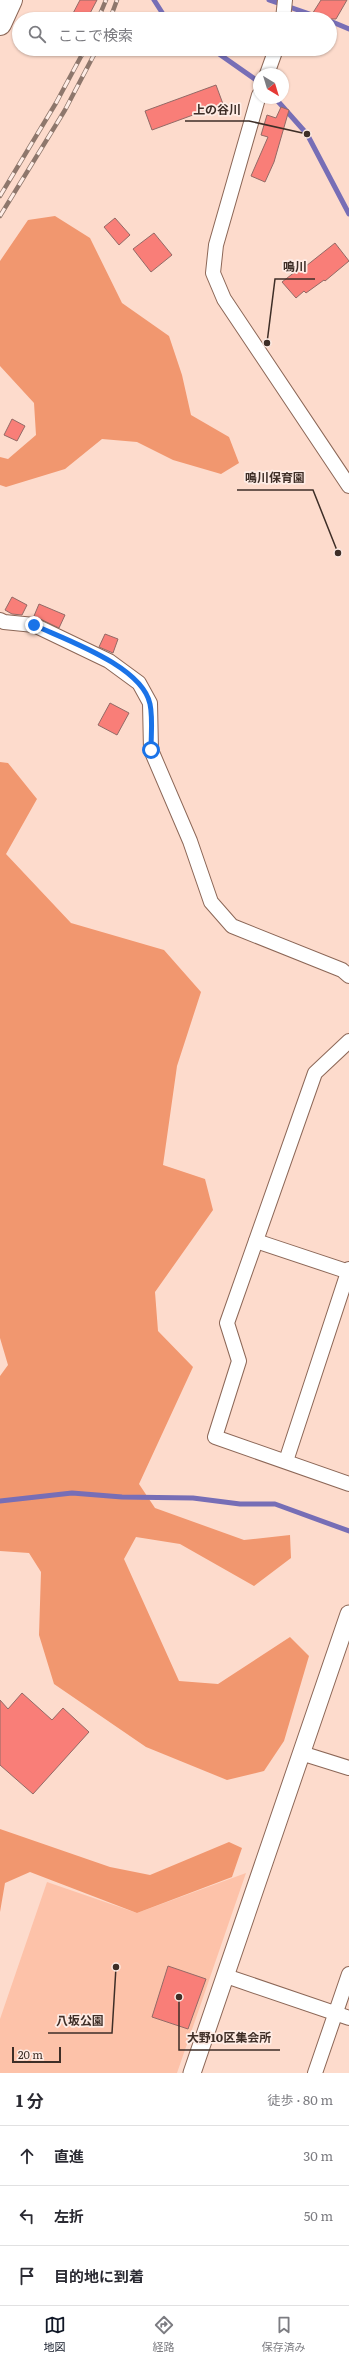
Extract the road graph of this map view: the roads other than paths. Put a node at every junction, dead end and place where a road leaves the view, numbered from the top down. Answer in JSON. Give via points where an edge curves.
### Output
{"nodes":[{"id":1,"x":11,"y":0,"type":"edge"},
{"id":2,"x":285,"y":0,"type":"edge"},
{"id":3,"x":284,"y":12,"type":"edge"},
{"id":4,"x":0,"y":24,"type":"edge"},
{"id":5,"x":273,"y":56,"type":"edge"},
{"id":6,"x":269,"y":68,"type":"edge"},
{"id":7,"x":257,"y":104,"type":"edge"},
{"id":8,"x":349,"y":486,"type":"edge"},
{"id":9,"x":0,"y":620,"type":"edge"},
{"id":10,"x":349,"y":976,"type":"edge"},
{"id":11,"x":349,"y":1041,"type":"edge"},
{"id":12,"x":256,"y":1241,"type":"junction"},
{"id":13,"x":349,"y":1271,"type":"edge"},
{"id":14,"x":286,"y":1461,"type":"junction"},
{"id":15,"x":349,"y":1484,"type":"edge"},
{"id":16,"x":349,"y":1614,"type":"edge"},
{"id":17,"x":301,"y":1753,"type":"junction"},
{"id":18,"x":349,"y":1768,"type":"edge"},
{"id":19,"x":349,"y":1974,"type":"edge"},
{"id":20,"x":226,"y":1976,"type":"junction"},
{"id":21,"x":335,"y":2014,"type":"junction"},
{"id":22,"x":349,"y":2018,"type":"edge"},
{"id":23,"x":192,"y":2073,"type":"edge"},
{"id":24,"x":315,"y":2073,"type":"edge"}],
"edges":[{"from":1,"to":4,"type":"highway"},
{"from":2,"to":3,"type":"street"},
{"from":5,"to":6,"type":"street"},
{"from":7,"to":8,"type":"street","via":[[216,245],[213,273],[224,299]]},
{"from":9,"to":10,"type":"street","via":[[34,625],[109,661],[139,683],[150,703],[151,750],[190,841],[211,902],[232,926],[342,970]]},
{"from":11,"to":12,"type":"street","via":[[316,1073]]},
{"from":12,"to":13,"type":"street"},
{"from":12,"to":14,"type":"street","via":[[227,1323],[239,1361],[215,1438]]},
{"from":13,"to":14,"type":"street"},
{"from":14,"to":15,"type":"street"},
{"from":16,"to":17,"type":"street"},
{"from":17,"to":18,"type":"street"},
{"from":17,"to":20,"type":"street"},
{"from":19,"to":21,"type":"street"},
{"from":20,"to":21,"type":"street"},
{"from":20,"to":23,"type":"street"},
{"from":21,"to":22,"type":"street"},
{"from":21,"to":24,"type":"street"}]}
